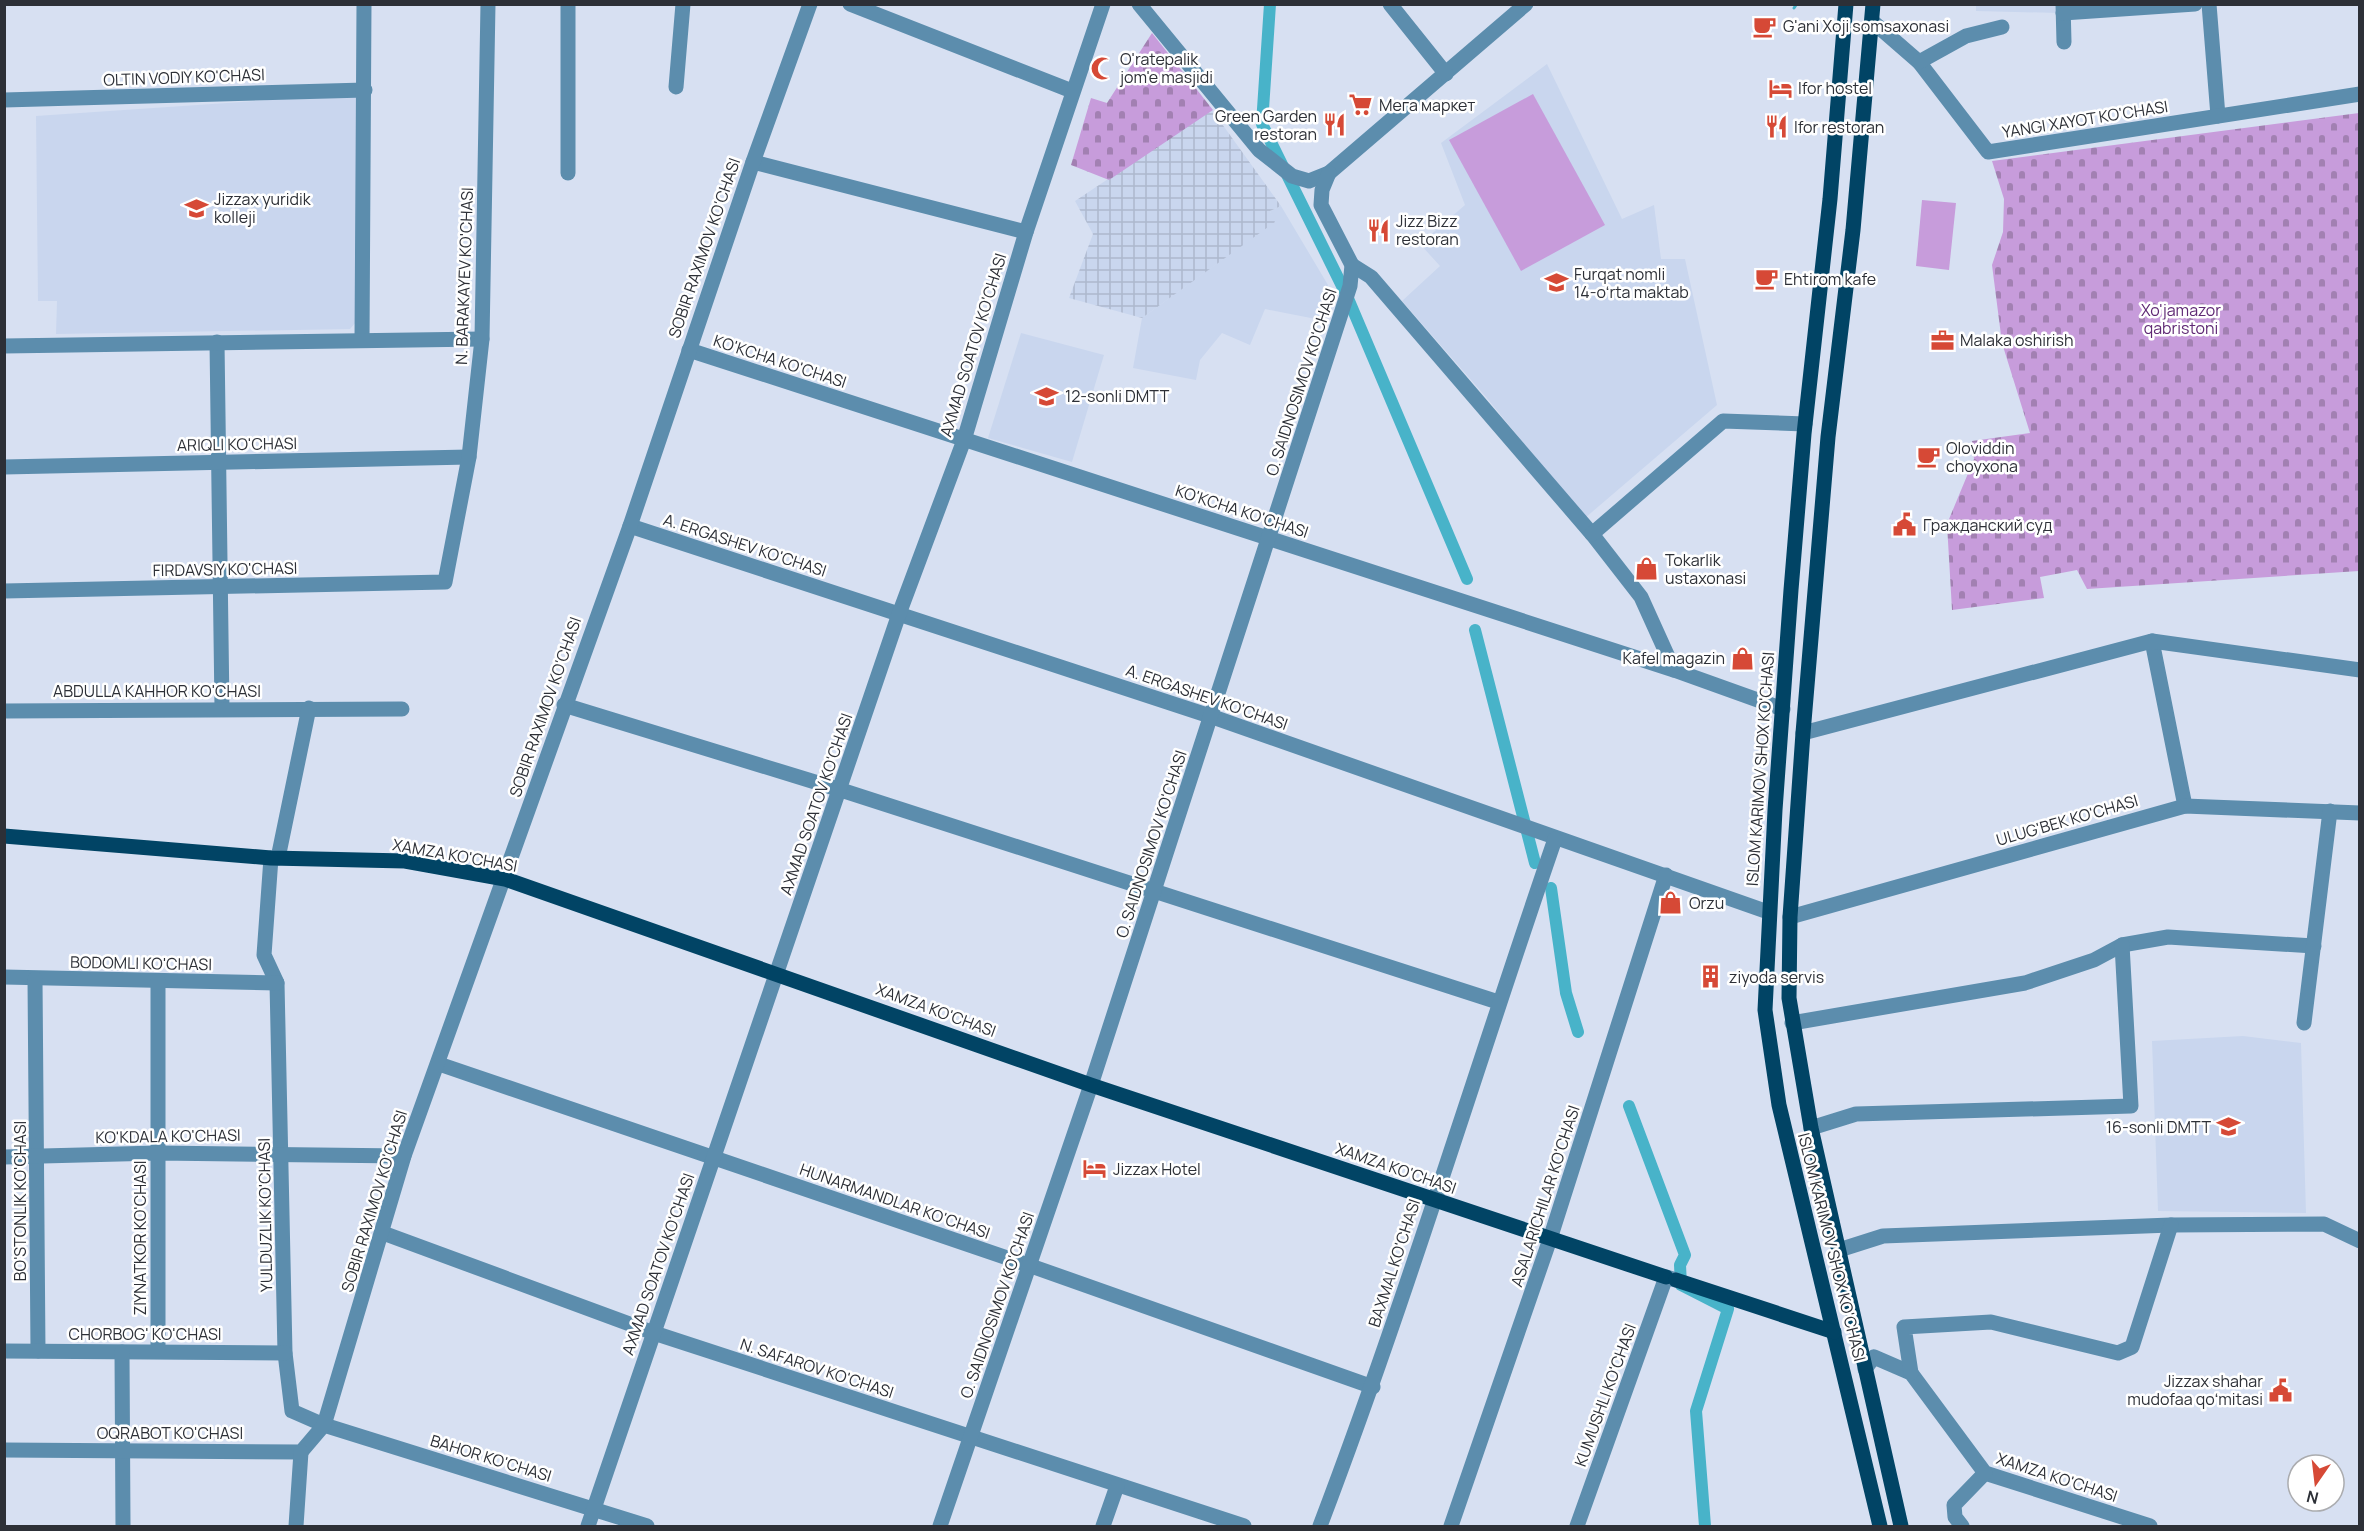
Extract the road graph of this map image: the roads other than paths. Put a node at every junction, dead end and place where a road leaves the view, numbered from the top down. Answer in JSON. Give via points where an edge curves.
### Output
{"nodes":[{"id":1,"x":364,"y":4,"type":"edge"},
{"id":2,"x":488,"y":4,"type":"edge"},
{"id":3,"x":568,"y":4,"type":"edge"},
{"id":4,"x":683,"y":4,"type":"edge"},
{"id":5,"x":810,"y":4,"type":"edge"},
{"id":6,"x":850,"y":4,"type":"edge"},
{"id":7,"x":1103,"y":4,"type":"edge"},
{"id":8,"x":1139,"y":4,"type":"edge"},
{"id":9,"x":1390,"y":4,"type":"edge"},
{"id":10,"x":1526,"y":4,"type":"edge"},
{"id":11,"x":1846,"y":4,"type":"edge"},
{"id":12,"x":1873,"y":4,"type":"edge"},
{"id":13,"x":2195,"y":4,"type":"edge"},
{"id":14,"x":2209,"y":4,"type":"edge"},
{"id":15,"x":2063,"y":9,"type":"edge"},
{"id":16,"x":1874,"y":22,"type":"junction"},
{"id":17,"x":2002,"y":27,"type":"dead end"},
{"id":18,"x":2064,"y":42,"type":"dead end"},
{"id":19,"x":1919,"y":62,"type":"junction"},
{"id":20,"x":1446,"y":74,"type":"junction"},
{"id":21,"x":676,"y":87,"type":"dead end"},
{"id":22,"x":365,"y":90,"type":"junction"},
{"id":23,"x":1072,"y":91,"type":"junction"},
{"id":24,"x":2360,"y":94,"type":"edge"},
{"id":25,"x":4,"y":100,"type":"edge"},
{"id":26,"x":2218,"y":116,"type":"junction"},
{"id":27,"x":753,"y":162,"type":"junction"},
{"id":28,"x":567,"y":173,"type":"dead end"},
{"id":29,"x":1329,"y":173,"type":"junction"},
{"id":30,"x":1026,"y":232,"type":"junction"},
{"id":31,"x":1352,"y":265,"type":"junction"},
{"id":32,"x":1817,"y":330,"type":"junction"},
{"id":33,"x":1841,"y":334,"type":"junction"},
{"id":34,"x":482,"y":339,"type":"junction"},
{"id":35,"x":362,"y":340,"type":"junction"},
{"id":36,"x":217,"y":342,"type":"junction"},
{"id":37,"x":4,"y":345,"type":"edge"},
{"id":38,"x":689,"y":350,"type":"junction"},
{"id":39,"x":1804,"y":429,"type":"junction"},
{"id":40,"x":1828,"y":437,"type":"junction"},
{"id":41,"x":964,"y":440,"type":"junction"},
{"id":42,"x":469,"y":457,"type":"junction"},
{"id":43,"x":220,"y":462,"type":"junction"},
{"id":44,"x":4,"y":467,"type":"edge"},
{"id":45,"x":630,"y":526,"type":"junction"},
{"id":46,"x":1592,"y":534,"type":"junction"},
{"id":47,"x":1270,"y":539,"type":"junction"},
{"id":48,"x":445,"y":582,"type":"joint"},
{"id":49,"x":221,"y":587,"type":"junction"},
{"id":50,"x":4,"y":591,"type":"edge"},
{"id":51,"x":899,"y":614,"type":"junction"},
{"id":52,"x":2152,"y":641,"type":"junction"},
{"id":53,"x":2360,"y":669,"type":"edge"},
{"id":54,"x":1674,"y":670,"type":"junction"},
{"id":55,"x":564,"y":705,"type":"junction"},
{"id":56,"x":222,"y":708,"type":"junction"},
{"id":57,"x":309,"y":708,"type":"junction"},
{"id":58,"x":402,"y":709,"type":"dead end"},
{"id":59,"x":1783,"y":709,"type":"junction"},
{"id":60,"x":4,"y":711,"type":"edge"},
{"id":61,"x":1213,"y":717,"type":"junction"},
{"id":62,"x":1803,"y":733,"type":"junction"},
{"id":63,"x":841,"y":790,"type":"junction"},
{"id":64,"x":2185,"y":806,"type":"junction"},
{"id":65,"x":2330,"y":811,"type":"junction"},
{"id":66,"x":2360,"y":813,"type":"edge"},
{"id":67,"x":4,"y":836,"type":"edge"},
{"id":68,"x":1555,"y":839,"type":"junction"},
{"id":69,"x":274,"y":858,"type":"junction"},
{"id":70,"x":1666,"y":875,"type":"junction"},
{"id":71,"x":505,"y":879,"type":"junction"},
{"id":72,"x":1154,"y":891,"type":"junction"},
{"id":73,"x":1768,"y":912,"type":"junction"},
{"id":74,"x":1790,"y":917,"type":"junction"},
{"id":75,"x":2122,"y":945,"type":"junction"},
{"id":76,"x":2314,"y":946,"type":"junction"},
{"id":77,"x":777,"y":973,"type":"junction"},
{"id":78,"x":4,"y":977,"type":"edge"},
{"id":79,"x":35,"y":979,"type":"junction"},
{"id":80,"x":158,"y":981,"type":"junction"},
{"id":81,"x":277,"y":983,"type":"junction"},
{"id":82,"x":1498,"y":1002,"type":"junction"},
{"id":83,"x":1792,"y":1023,"type":"junction"},
{"id":84,"x":2304,"y":1023,"type":"dead end"},
{"id":85,"x":439,"y":1064,"type":"junction"},
{"id":86,"x":1091,"y":1084,"type":"junction"},
{"id":87,"x":1811,"y":1128,"type":"junction"},
{"id":88,"x":158,"y":1153,"type":"junction"},
{"id":89,"x":283,"y":1153,"type":"junction"},
{"id":90,"x":404,"y":1155,"type":"junction"},
{"id":91,"x":38,"y":1156,"type":"junction"},
{"id":92,"x":4,"y":1157,"type":"edge"},
{"id":93,"x":713,"y":1158,"type":"junction"},
{"id":94,"x":1434,"y":1200,"type":"junction"},
{"id":95,"x":2171,"y":1225,"type":"junction"},
{"id":96,"x":383,"y":1233,"type":"junction"},
{"id":97,"x":1550,"y":1239,"type":"junction"},
{"id":98,"x":2360,"y":1241,"type":"edge"},
{"id":99,"x":1839,"y":1250,"type":"junction"},
{"id":100,"x":1030,"y":1266,"type":"junction"},
{"id":101,"x":1676,"y":1280,"type":"junction"},
{"id":102,"x":1834,"y":1332,"type":"junction"},
{"id":103,"x":654,"y":1333,"type":"junction"},
{"id":104,"x":4,"y":1351,"type":"edge"},
{"id":105,"x":38,"y":1351,"type":"junction"},
{"id":106,"x":122,"y":1352,"type":"junction"},
{"id":107,"x":158,"y":1352,"type":"junction"},
{"id":108,"x":285,"y":1353,"type":"junction"},
{"id":109,"x":1865,"y":1369,"type":"junction"},
{"id":110,"x":1911,"y":1373,"type":"junction"},
{"id":111,"x":1373,"y":1387,"type":"junction"},
{"id":112,"x":324,"y":1425,"type":"junction"},
{"id":113,"x":969,"y":1438,"type":"junction"},
{"id":114,"x":1880,"y":1441,"type":"junction"},
{"id":115,"x":1861,"y":1445,"type":"junction"},
{"id":116,"x":4,"y":1450,"type":"edge"},
{"id":117,"x":123,"y":1450,"type":"junction"},
{"id":118,"x":301,"y":1452,"type":"junction"},
{"id":119,"x":1985,"y":1473,"type":"junction"},
{"id":120,"x":1117,"y":1486,"type":"junction"},
{"id":121,"x":595,"y":1509,"type":"junction"},
{"id":122,"x":123,"y":1527,"type":"edge"},
{"id":123,"x":297,"y":1527,"type":"edge"},
{"id":124,"x":588,"y":1527,"type":"edge"},
{"id":125,"x":647,"y":1527,"type":"edge"},
{"id":126,"x":940,"y":1527,"type":"edge"},
{"id":127,"x":1103,"y":1527,"type":"edge"},
{"id":128,"x":1244,"y":1527,"type":"edge"},
{"id":129,"x":1320,"y":1527,"type":"edge"},
{"id":130,"x":1451,"y":1527,"type":"edge"},
{"id":131,"x":1576,"y":1527,"type":"edge"},
{"id":132,"x":1880,"y":1527,"type":"edge"},
{"id":133,"x":1901,"y":1527,"type":"edge"},
{"id":134,"x":1962,"y":1527,"type":"edge"},
{"id":135,"x":2150,"y":1527,"type":"edge"}],
"edges":[{"from":1,"to":22,"type":"street"},
{"from":2,"to":34,"type":"street","name":"N. BARAKAYEV KO'CHASI"},
{"from":3,"to":28,"type":"street"},
{"from":4,"to":21,"type":"street"},
{"from":5,"to":27,"type":"street","name":"SOBIR RAXIMOV KO'CHASI"},
{"from":6,"to":23,"type":"street"},
{"from":7,"to":23,"type":"street","name":"AXMAD SOATOV KO'CHASI"},
{"from":8,"to":29,"type":"street","via":[[1259,150],[1286,172],[1308,181]]},
{"from":9,"to":20,"type":"street"},
{"from":10,"to":20,"type":"street"},
{"from":11,"to":32,"type":"main road","name":"ISLOM KARIMOV SHOX KO'CHASI"},
{"from":12,"to":16,"type":"main road","name":"ISLOM KARIMOV SHOX KO'CHASI"},
{"from":13,"to":15,"type":"street"},
{"from":14,"to":26,"type":"street"},
{"from":15,"to":18,"type":"street"},
{"from":16,"to":19,"type":"street","name":"YANGI XAYOT KO'CHASI"},
{"from":16,"to":33,"type":"main road","name":"ISLOM KARIMOV SHOX KO'CHASI"},
{"from":17,"to":19,"type":"street","via":[[1966,36]]},
{"from":19,"to":26,"type":"street","name":"YANGI XAYOT KO'CHASI","via":[[1988,152]]},
{"from":20,"to":29,"type":"street"},
{"from":22,"to":25,"type":"street","name":"OLTIN VODIY KO'CHASI"},
{"from":22,"to":35,"type":"street"},
{"from":23,"to":30,"type":"street","name":"AXMAD SOATOV KO'CHASI"},
{"from":24,"to":26,"type":"street","name":"YANGI XAYOT KO'CHASI"},
{"from":27,"to":30,"type":"street"},
{"from":27,"to":38,"type":"street","name":"SOBIR RAXIMOV KO'CHASI"},
{"from":29,"to":31,"type":"street","via":[[1322,189],[1321,206]]},
{"from":30,"to":41,"type":"street","name":"AXMAD SOATOV KO'CHASI"},
{"from":31,"to":46,"type":"street","via":[[1371,277]]},
{"from":31,"to":47,"type":"street","name":"O. SAIDNOSIMOV KO'CHASI","via":[[1350,286]]},
{"from":32,"to":33,"type":"main road","via":[[1818,337],[1827,343],[1838,340]]},
{"from":32,"to":39,"type":"main road","name":"ISLOM KARIMOV SHOX KO'CHASI"},
{"from":33,"to":40,"type":"main road","name":"ISLOM KARIMOV SHOX KO'CHASI"},
{"from":34,"to":35,"type":"street"},
{"from":34,"to":42,"type":"street","name":"N. BARAKAYEV KO'CHASI"},
{"from":35,"to":36,"type":"street"},
{"from":36,"to":37,"type":"street"},
{"from":36,"to":43,"type":"street"},
{"from":38,"to":41,"type":"street","name":"KO'KCHA KO'CHASI"},
{"from":38,"to":45,"type":"street","name":"SOBIR RAXIMOV KO'CHASI"},
{"from":39,"to":40,"type":"main road","via":[[1823,427]]},
{"from":39,"to":46,"type":"street","via":[[1723,421]]},
{"from":39,"to":59,"type":"main road","name":"ISLOM KARIMOV SHOX KO'CHASI"},
{"from":40,"to":62,"type":"main road","name":"ISLOM KARIMOV SHOX KO'CHASI"},
{"from":41,"to":47,"type":"street","name":"KO'KCHA KO'CHASI"},
{"from":41,"to":51,"type":"street","name":"AXMAD SOATOV KO'CHASI"},
{"from":42,"to":43,"type":"street","name":"ARIQLI KO'CHASI"},
{"from":42,"to":48,"type":"street","name":"N. BARAKAYEV KO'CHASI"},
{"from":43,"to":44,"type":"street","name":"ARIQLI KO'CHASI"},
{"from":43,"to":49,"type":"street"},
{"from":45,"to":51,"type":"street","name":"A. ERGASHEV KO'CHASI"},
{"from":45,"to":55,"type":"street","name":"SOBIR RAXIMOV KO'CHASI"},
{"from":46,"to":54,"type":"street","via":[[1641,597]]},
{"from":47,"to":54,"type":"street","name":"KO'KCHA KO'CHASI"},
{"from":47,"to":61,"type":"street","name":"O. SAIDNOSIMOV KO'CHASI"},
{"from":48,"to":49,"type":"street","name":"FIRDAVSIY KO'CHASI"},
{"from":49,"to":50,"type":"street","name":"FIRDAVSIY KO'CHASI"},
{"from":49,"to":56,"type":"street"},
{"from":51,"to":61,"type":"street","name":"A. ERGASHEV KO'CHASI"},
{"from":51,"to":63,"type":"street","name":"AXMAD SOATOV KO'CHASI"},
{"from":52,"to":53,"type":"street"},
{"from":52,"to":62,"type":"street"},
{"from":52,"to":64,"type":"street"},
{"from":54,"to":59,"type":"street","name":"KO'KCHA KO'CHASI"},
{"from":55,"to":63,"type":"street"},
{"from":55,"to":71,"type":"street","name":"SOBIR RAXIMOV KO'CHASI"},
{"from":56,"to":57,"type":"street","name":"ABDULLA KAHHOR KO'CHASI"},
{"from":56,"to":60,"type":"street","name":"ABDULLA KAHHOR KO'CHASI"},
{"from":57,"to":58,"type":"street","name":"ABDULLA KAHHOR KO'CHASI"},
{"from":57,"to":69,"type":"street"},
{"from":59,"to":73,"type":"main road","name":"ISLOM KARIMOV SHOX KO'CHASI"},
{"from":61,"to":68,"type":"street","name":"A. ERGASHEV KO'CHASI"},
{"from":61,"to":72,"type":"street","name":"O. SAIDNOSIMOV KO'CHASI"},
{"from":62,"to":74,"type":"main road","name":"ISLOM KARIMOV SHOX KO'CHASI"},
{"from":63,"to":72,"type":"street"},
{"from":63,"to":77,"type":"street","name":"AXMAD SOATOV KO'CHASI"},
{"from":64,"to":65,"type":"street","name":"ULUG'BEK KO'CHASI"},
{"from":64,"to":74,"type":"street","name":"ULUG'BEK KO'CHASI"},
{"from":65,"to":66,"type":"street","name":"ULUG'BEK KO'CHASI"},
{"from":65,"to":76,"type":"street"},
{"from":67,"to":69,"type":"main road","name":"XAMZA KO'CHASI"},
{"from":68,"to":70,"type":"street","name":"A. ERGASHEV KO'CHASI"},
{"from":68,"to":82,"type":"street","name":"BAXMAL KO'CHASI"},
{"from":69,"to":71,"type":"main road","name":"XAMZA KO'CHASI","via":[[405,861]]},
{"from":69,"to":81,"type":"street","via":[[264,955]]},
{"from":70,"to":73,"type":"street","name":"A. ERGASHEV KO'CHASI"},
{"from":70,"to":97,"type":"street","name":"ASALARICHILAR KO'CHASI"},
{"from":71,"to":77,"type":"main road","name":"XAMZA KO'CHASI"},
{"from":71,"to":85,"type":"street","name":"SOBIR RAXIMOV KO'CHASI"},
{"from":72,"to":82,"type":"street"},
{"from":72,"to":86,"type":"street","name":"O. SAIDNOSIMOV KO'CHASI"},
{"from":73,"to":102,"type":"main road","name":"ISLOM KARIMOV SHOX KO'CHASI","via":[[1765,1010],[1779,1105]]},
{"from":74,"to":83,"type":"main road","name":"ISLOM KARIMOV SHOX KO'CHASI"},
{"from":75,"to":76,"type":"street","via":[[2168,937]]},
{"from":75,"to":83,"type":"street","via":[[2094,960],[2025,983]]},
{"from":75,"to":87,"type":"street","via":[[2131,1106],[1856,1114]]},
{"from":76,"to":84,"type":"street"},
{"from":77,"to":86,"type":"main road","name":"XAMZA KO'CHASI"},
{"from":77,"to":93,"type":"street","name":"AXMAD SOATOV KO'CHASI"},
{"from":78,"to":79,"type":"street","name":"BODOMLI KO'CHASI"},
{"from":79,"to":80,"type":"street","name":"BODOMLI KO'CHASI"},
{"from":79,"to":91,"type":"street","name":"BO'STONLIK KO'CHASI"},
{"from":80,"to":81,"type":"street","name":"BODOMLI KO'CHASI"},
{"from":80,"to":88,"type":"street","name":"ZIYNATKOR KO'CHASI"},
{"from":81,"to":89,"type":"street","name":"YULDUZLIK KO'CHASI"},
{"from":82,"to":94,"type":"street","name":"BAXMAL KO'CHASI"},
{"from":83,"to":87,"type":"main road","name":"ISLOM KARIMOV SHOX KO'CHASI"},
{"from":85,"to":90,"type":"street","name":"SOBIR RAXIMOV KO'CHASI"},
{"from":85,"to":93,"type":"street","name":"HUNARMANDLAR KO'CHASI"},
{"from":86,"to":94,"type":"main road","name":"XAMZA KO'CHASI"},
{"from":86,"to":100,"type":"street","name":"O. SAIDNOSIMOV KO'CHASI"},
{"from":87,"to":99,"type":"main road","name":"ISLOM KARIMOV SHOX KO'CHASI"},
{"from":88,"to":89,"type":"street","name":"KO'KDALA KO'CHASI"},
{"from":88,"to":91,"type":"street","name":"KO'KDALA KO'CHASI"},
{"from":88,"to":107,"type":"street","name":"ZIYNATKOR KO'CHASI"},
{"from":89,"to":90,"type":"street","name":"KO'KDALA KO'CHASI"},
{"from":89,"to":108,"type":"street","name":"YULDUZLIK KO'CHASI"},
{"from":90,"to":96,"type":"street","name":"SOBIR RAXIMOV KO'CHASI"},
{"from":91,"to":92,"type":"street","name":"KO'KDALA KO'CHASI"},
{"from":91,"to":105,"type":"street","name":"BO'STONLIK KO'CHASI"},
{"from":93,"to":100,"type":"street","name":"HUNARMANDLAR KO'CHASI"},
{"from":93,"to":103,"type":"street","name":"AXMAD SOATOV KO'CHASI"},
{"from":94,"to":97,"type":"main road","name":"XAMZA KO'CHASI"},
{"from":94,"to":111,"type":"street","name":"BAXMAL KO'CHASI"},
{"from":95,"to":98,"type":"street","via":[[2324,1224]]},
{"from":95,"to":99,"type":"street","via":[[1883,1236]]},
{"from":95,"to":110,"type":"street","via":[[2132,1347],[2126,1352],[1992,1322],[1904,1327]]},
{"from":96,"to":103,"type":"street","name":"N. SAFAROV KO'CHASI"},
{"from":96,"to":112,"type":"street","name":"SOBIR RAXIMOV KO'CHASI"},
{"from":97,"to":101,"type":"main road","name":"XAMZA KO'CHASI"},
{"from":97,"to":130,"type":"street","name":"ASALARICHILAR KO'CHASI"},
{"from":99,"to":109,"type":"main road","name":"ISLOM KARIMOV SHOX KO'CHASI"},
{"from":100,"to":111,"type":"street","name":"HUNARMANDLAR KO'CHASI"},
{"from":100,"to":113,"type":"street","name":"O. SAIDNOSIMOV KO'CHASI"},
{"from":101,"to":102,"type":"main road","name":"XAMZA KO'CHASI"},
{"from":101,"to":131,"type":"street","name":"KUMUSHLI KO'CHASI"},
{"from":102,"to":115,"type":"main road","name":"ISLOM KARIMOV SHOX KO'CHASI"},
{"from":103,"to":113,"type":"street","name":"N. SAFAROV KO'CHASI"},
{"from":103,"to":121,"type":"street","name":"AXMAD SOATOV KO'CHASI"},
{"from":104,"to":105,"type":"street","name":"CHORBOG' KO'CHASI"},
{"from":105,"to":106,"type":"street","name":"CHORBOG' KO'CHASI"},
{"from":106,"to":107,"type":"street","name":"CHORBOG' KO'CHASI"},
{"from":106,"to":117,"type":"street"},
{"from":107,"to":108,"type":"street","name":"CHORBOG' KO'CHASI"},
{"from":108,"to":112,"type":"street","name":"YULDUZLIK KO'CHASI","via":[[292,1411]]},
{"from":109,"to":110,"type":"street","via":[[1874,1357]]},
{"from":109,"to":114,"type":"main road","name":"ISLOM KARIMOV SHOX KO'CHASI"},
{"from":110,"to":119,"type":"street","name":"XAMZA KO'CHASI"},
{"from":111,"to":129,"type":"street","name":"BAXMAL KO'CHASI"},
{"from":112,"to":118,"type":"street"},
{"from":112,"to":121,"type":"street","name":"BAHOR KO'CHASI"},
{"from":113,"to":120,"type":"street","name":"N. SAFAROV KO'CHASI"},
{"from":113,"to":126,"type":"street","name":"O. SAIDNOSIMOV KO'CHASI"},
{"from":114,"to":115,"type":"main road","via":[[1873,1450]]},
{"from":114,"to":133,"type":"main road","name":"ISLOM KARIMOV SHOX KO'CHASI"},
{"from":115,"to":132,"type":"main road","name":"ISLOM KARIMOV SHOX KO'CHASI"},
{"from":116,"to":117,"type":"street","name":"OQRABOT KO'CHASI"},
{"from":117,"to":118,"type":"street","name":"OQRABOT KO'CHASI"},
{"from":117,"to":122,"type":"street"},
{"from":118,"to":123,"type":"street"},
{"from":119,"to":134,"type":"street","via":[[1954,1505],[1955,1517]]},
{"from":119,"to":135,"type":"street","name":"XAMZA KO'CHASI"},
{"from":120,"to":127,"type":"street"},
{"from":120,"to":128,"type":"street","name":"N. SAFAROV KO'CHASI"},
{"from":121,"to":124,"type":"street","name":"AXMAD SOATOV KO'CHASI"},
{"from":121,"to":125,"type":"street","name":"BAHOR KO'CHASI"}]}
